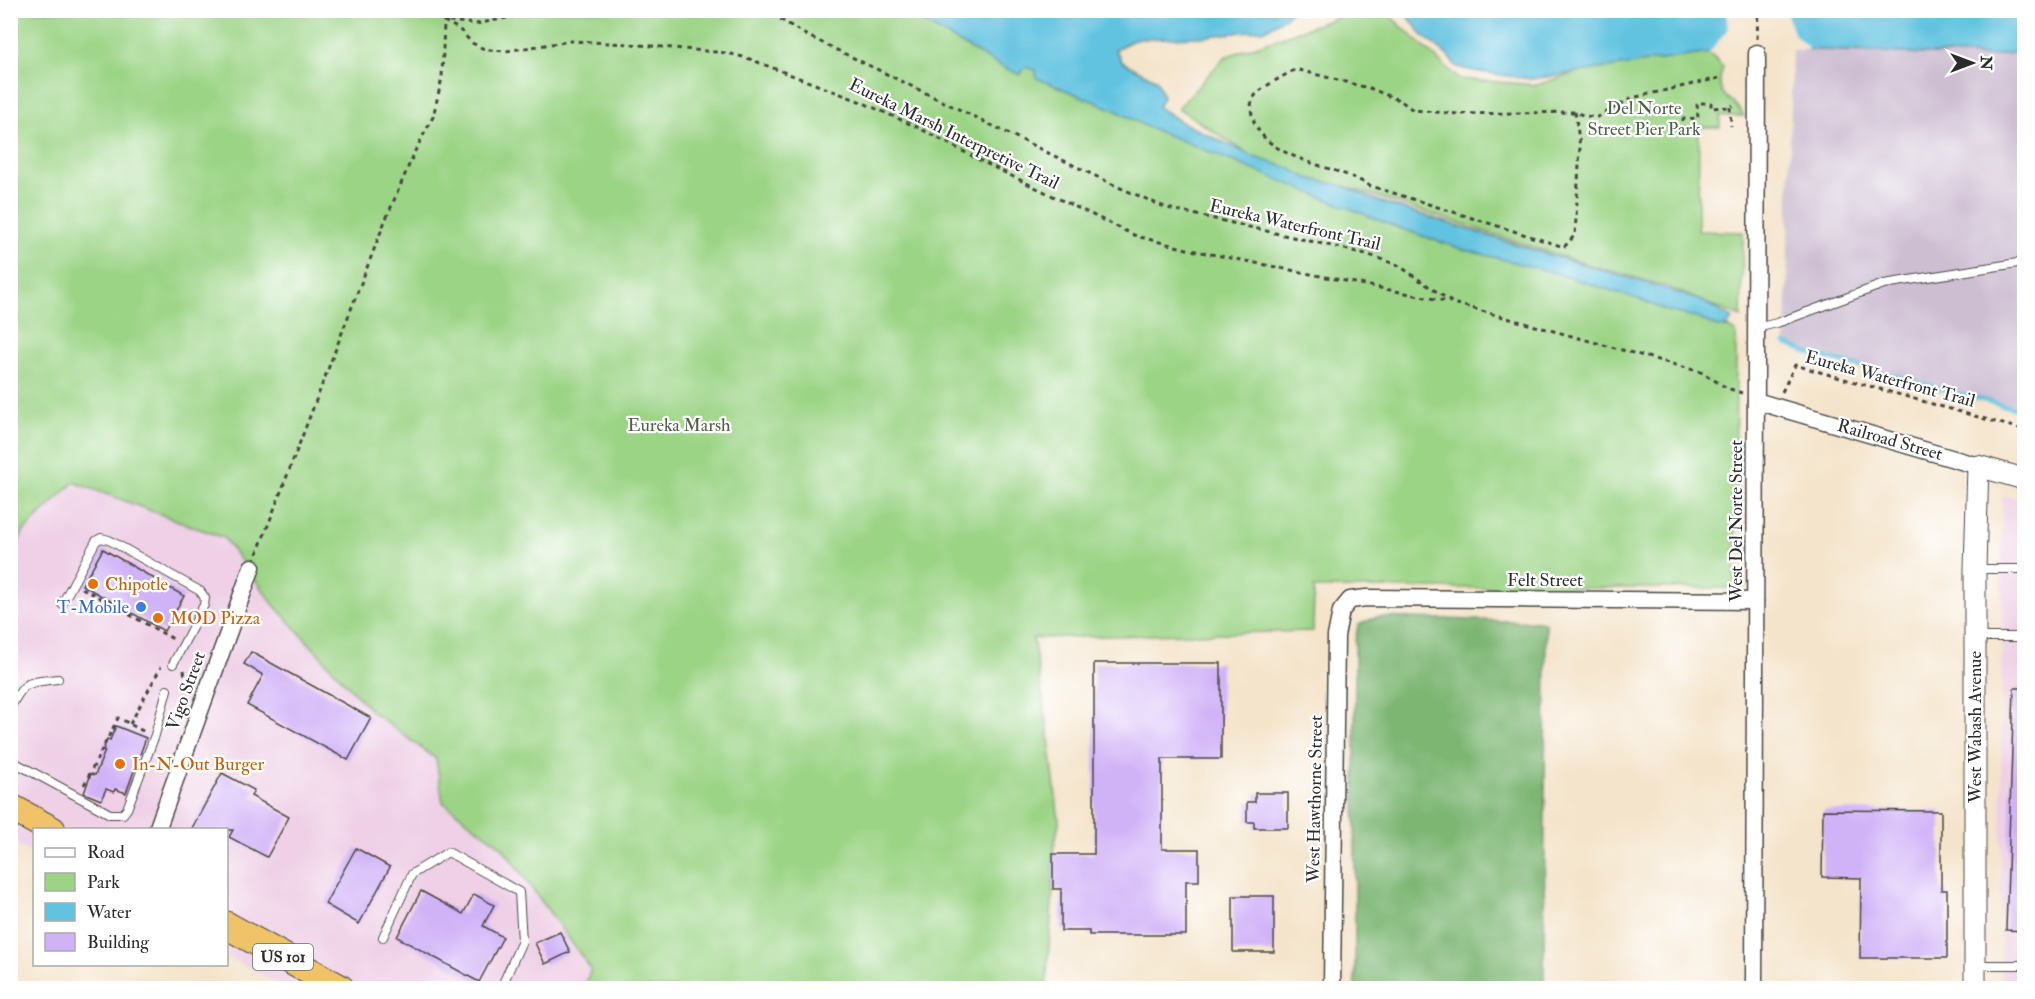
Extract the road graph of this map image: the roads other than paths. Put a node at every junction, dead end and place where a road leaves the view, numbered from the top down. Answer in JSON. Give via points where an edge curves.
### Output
{"nodes":[{"id":1,"x":1757,"y":53,"type":"road end"},
{"id":2,"x":2025,"y":262,"type":"edge"},
{"id":3,"x":1756,"y":328,"type":"junction"},
{"id":4,"x":1756,"y":398,"type":"junction"},
{"id":5,"x":1978,"y":466,"type":"junction"},
{"id":6,"x":2025,"y":478,"type":"edge"},
{"id":7,"x":252,"y":567,"type":"road end"},
{"id":8,"x":1976,"y":569,"type":"junction"},
{"id":9,"x":2025,"y":569,"type":"edge"},
{"id":10,"x":1755,"y":601,"type":"junction"},
{"id":11,"x":62,"y":604,"type":"dead end"},
{"id":12,"x":1341,"y":611,"type":"joint"},
{"id":13,"x":1976,"y":637,"type":"junction"},
{"id":14,"x":2025,"y":637,"type":"edge"},
{"id":15,"x":173,"y":664,"type":"dead end"},
{"id":16,"x":58,"y":679,"type":"dead end"},
{"id":17,"x":168,"y":690,"type":"dead end"},
{"id":18,"x":10,"y":708,"type":"edge"},
{"id":19,"x":10,"y":760,"type":"edge"},
{"id":20,"x":10,"y":807,"type":"edge"},
{"id":21,"x":48,"y":828,"type":"edge"},
{"id":22,"x":158,"y":828,"type":"edge"},
{"id":23,"x":228,"y":926,"type":"edge"},
{"id":24,"x":383,"y":937,"type":"dead end"},
{"id":25,"x":1975,"y":965,"type":"junction"},
{"id":26,"x":2025,"y":965,"type":"edge"},
{"id":27,"x":340,"y":988,"type":"edge"},
{"id":28,"x":501,"y":988,"type":"edge"},
{"id":29,"x":1332,"y":988,"type":"edge"},
{"id":30,"x":1754,"y":988,"type":"edge"},
{"id":31,"x":1975,"y":988,"type":"edge"}],
"edges":[{"from":1,"to":3,"type":"street","name":"West Del Norte Street"},
{"from":2,"to":3,"type":"lane","via":[[1884,284]]},
{"from":3,"to":4,"type":"street","name":"West Del Norte Street"},
{"from":4,"to":5,"type":"street","name":"Railroad Street"},
{"from":4,"to":10,"type":"street","name":"West Del Norte Street"},
{"from":5,"to":6,"type":"street","name":"Railroad Street"},
{"from":5,"to":8,"type":"street","name":"West Wabash Avenue"},
{"from":7,"to":22,"type":"street","name":"Vigo Street"},
{"from":8,"to":9,"type":"lane"},
{"from":8,"to":13,"type":"street","name":"West Wabash Avenue"},
{"from":10,"to":12,"type":"street","name":"Felt Street","via":[[1366,598],[1350,600]]},
{"from":10,"to":30,"type":"street","name":"West Del Norte Street"},
{"from":11,"to":15,"type":"lane","via":[[96,541],[109,540],[200,591],[205,598],[204,606],[179,644]]},
{"from":12,"to":29,"type":"street","name":"West Hawthorne Street","via":[[1336,636]]},
{"from":13,"to":14,"type":"lane"},
{"from":13,"to":25,"type":"street","name":"West Wabash Avenue"},
{"from":16,"to":18,"type":"lane","via":[[24,685]]},
{"from":17,"to":19,"type":"lane","via":[[155,735],[123,814],[110,814]]},
{"from":20,"to":21,"type":"highway"},
{"from":23,"to":27,"type":"highway","number":"US 101"},
{"from":24,"to":28,"type":"lane","via":[[412,874],[448,852],[519,892],[522,941]]},
{"from":25,"to":26,"type":"lane"},
{"from":25,"to":31,"type":"street","name":"West Wabash Avenue"}]}
